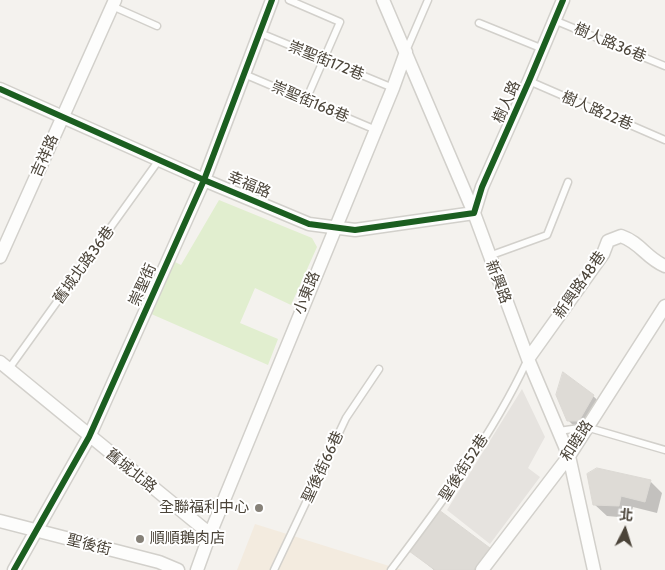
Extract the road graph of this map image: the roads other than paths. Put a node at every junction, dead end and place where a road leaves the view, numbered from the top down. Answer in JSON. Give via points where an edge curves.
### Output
{"nodes":[{"id":1,"x":272,"y":0,"type":"edge"},
{"id":2,"x":289,"y":0,"type":"edge"},
{"id":3,"x":383,"y":0,"type":"edge"},
{"id":4,"x":428,"y":0,"type":"edge"},
{"id":5,"x":562,"y":0,"type":"edge"},
{"id":6,"x":113,"y":3,"type":"edge"},
{"id":7,"x":554,"y":20,"type":"junction"},
{"id":8,"x":479,"y":23,"type":"dead end"},
{"id":9,"x":156,"y":26,"type":"dead end"},
{"id":10,"x":260,"y":34,"type":"junction"},
{"id":11,"x":543,"y":49,"type":"junction"},
{"id":12,"x":406,"y":52,"type":"junction"},
{"id":13,"x":324,"y":60,"type":"junction"},
{"id":14,"x":665,"y":66,"type":"edge"},
{"id":15,"x":244,"y":74,"type":"junction"},
{"id":16,"x":530,"y":81,"type":"junction"},
{"id":17,"x":393,"y":88,"type":"junction"},
{"id":18,"x":0,"y":89,"type":"edge"},
{"id":19,"x":306,"y":100,"type":"junction"},
{"id":20,"x":62,"y":117,"type":"junction"},
{"id":21,"x":376,"y":130,"type":"junction"},
{"id":22,"x":665,"y":140,"type":"edge"},
{"id":23,"x":159,"y":160,"type":"junction"},
{"id":24,"x":204,"y":180,"type":"junction"},
{"id":25,"x":568,"y":182,"type":"dead end"},
{"id":26,"x":474,"y":213,"type":"junction"},
{"id":27,"x":335,"y":228,"type":"junction"},
{"id":28,"x":488,"y":256,"type":"junction"},
{"id":29,"x":0,"y":257,"type":"edge"},
{"id":30,"x":665,"y":266,"type":"edge"},
{"id":31,"x":665,"y":306,"type":"edge"},
{"id":32,"x":528,"y":359,"type":"junction"},
{"id":33,"x":4,"y":366,"type":"edge"},
{"id":34,"x":379,"y":369,"type":"dead end"},
{"id":35,"x":586,"y":427,"type":"junction"},
{"id":36,"x":559,"y":431,"type":"junction"},
{"id":37,"x":89,"y":437,"type":"junction"},
{"id":38,"x":665,"y":450,"type":"edge"},
{"id":39,"x":569,"y":456,"type":"junction"},
{"id":40,"x":0,"y":522,"type":"edge"},
{"id":41,"x":35,"y":532,"type":"junction"},
{"id":42,"x":210,"y":534,"type":"junction"},
{"id":43,"x":14,"y":570,"type":"edge"},
{"id":44,"x":178,"y":570,"type":"edge"},
{"id":45,"x":197,"y":570,"type":"edge"},
{"id":46,"x":274,"y":570,"type":"edge"},
{"id":47,"x":391,"y":570,"type":"edge"},
{"id":48,"x":482,"y":570,"type":"edge"},
{"id":49,"x":594,"y":570,"type":"edge"}],
"edges":[{"from":1,"to":10,"type":"street","name":"崇聖街"},
{"from":2,"to":13,"type":"lane","via":[[340,22]]},
{"from":3,"to":12,"type":"street","name":"新興路"},
{"from":4,"to":12,"type":"lane"},
{"from":5,"to":7,"type":"street","name":"樹人路"},
{"from":6,"to":9,"type":"lane"},
{"from":6,"to":20,"type":"street","name":"吉祥路"},
{"from":7,"to":11,"type":"street","name":"樹人路"},
{"from":7,"to":14,"type":"lane","name":"樹人路36巷"},
{"from":8,"to":11,"type":"lane"},
{"from":10,"to":13,"type":"lane","name":"崇聖街172巷"},
{"from":10,"to":15,"type":"street","name":"崇聖街"},
{"from":11,"to":16,"type":"street","name":"樹人路"},
{"from":12,"to":17,"type":"street","name":"小東路"},
{"from":12,"to":26,"type":"street","name":"新興路"},
{"from":13,"to":17,"type":"lane","name":"崇聖街172巷"},
{"from":13,"to":19,"type":"lane"},
{"from":15,"to":19,"type":"lane","name":"崇聖街168巷"},
{"from":15,"to":24,"type":"street","name":"崇聖街"},
{"from":16,"to":22,"type":"lane","name":"樹人路22巷"},
{"from":16,"to":26,"type":"street","name":"樹人路","via":[[482,187]]},
{"from":17,"to":21,"type":"street","name":"小東路"},
{"from":18,"to":20,"type":"street","name":"幸福路"},
{"from":19,"to":21,"type":"lane","name":"崇聖街168巷"},
{"from":20,"to":23,"type":"street","name":"幸福路"},
{"from":20,"to":29,"type":"street","name":"吉祥路"},
{"from":21,"to":27,"type":"street","name":"小東路"},
{"from":23,"to":24,"type":"street","name":"幸福路"},
{"from":23,"to":33,"type":"lane","name":"舊城北路36巷"},
{"from":24,"to":27,"type":"street","name":"幸福路","via":[[309,224]]},
{"from":24,"to":37,"type":"street","name":"崇聖街"},
{"from":25,"to":28,"type":"lane","via":[[547,235]]},
{"from":26,"to":27,"type":"street","name":"幸福路","via":[[355,230]]},
{"from":26,"to":28,"type":"street","name":"新興路"},
{"from":27,"to":42,"type":"street","name":"小東路"},
{"from":28,"to":32,"type":"street","name":"新興路"},
{"from":30,"to":32,"type":"street","name":"新興路48巷","via":[[653,261],[634,241],[621,236],[608,241],[603,254]]},
{"from":31,"to":35,"type":"street","name":"和睦路"},
{"from":32,"to":36,"type":"street","name":"新興路"},
{"from":32,"to":47,"type":"lane","name":"聖後街52巷","via":[[509,399],[446,496]]},
{"from":33,"to":37,"type":"street","name":"舊城北路"},
{"from":34,"to":46,"type":"lane","name":"聖後街66巷","via":[[346,418]]},
{"from":35,"to":36,"type":"lane"},
{"from":35,"to":38,"type":"lane"},
{"from":35,"to":39,"type":"street","name":"和睦路"},
{"from":36,"to":39,"type":"street","name":"新興路"},
{"from":37,"to":41,"type":"street","name":"崇聖街"},
{"from":37,"to":42,"type":"street","name":"舊城北路"},
{"from":39,"to":48,"type":"street","name":"和睦路"},
{"from":39,"to":49,"type":"street","name":"新興路"},
{"from":40,"to":41,"type":"street","name":"聖後街"},
{"from":41,"to":43,"type":"street","name":"崇聖街"},
{"from":41,"to":44,"type":"street","name":"聖後街","via":[[159,562]]},
{"from":42,"to":45,"type":"street"}]}
